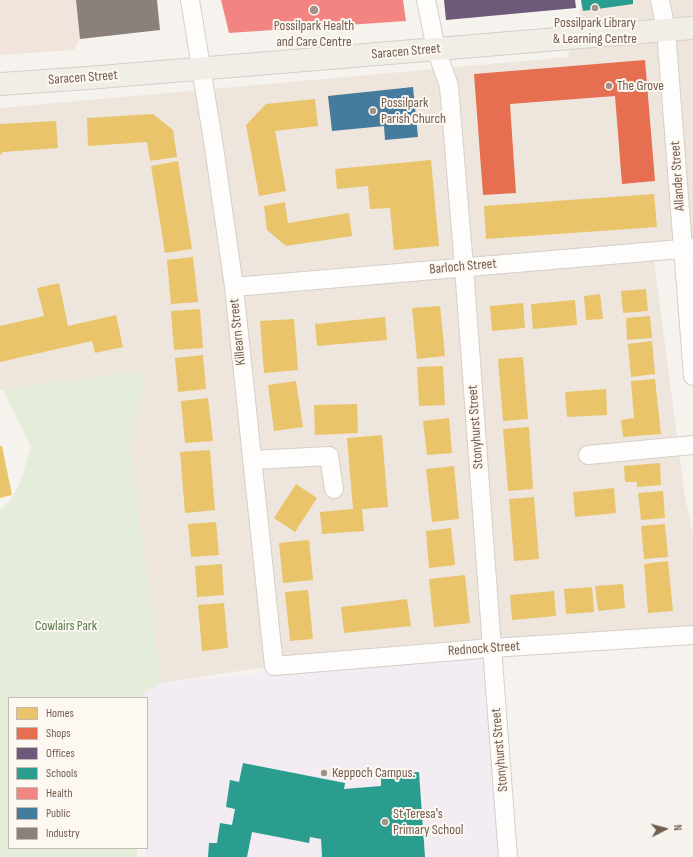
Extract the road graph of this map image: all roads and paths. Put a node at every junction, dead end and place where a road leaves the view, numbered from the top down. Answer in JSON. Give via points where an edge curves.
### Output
{"nodes":[{"id":1,"x":190,"y":0,"type":"edge"},
{"id":2,"x":426,"y":0,"type":"edge"},
{"id":3,"x":660,"y":0,"type":"edge"},
{"id":4,"x":693,"y":28,"type":"edge"},
{"id":5,"x":666,"y":30,"type":"junction"},
{"id":6,"x":436,"y":49,"type":"junction"},
{"id":7,"x":202,"y":69,"type":"junction"},
{"id":8,"x":0,"y":84,"type":"edge"},
{"id":9,"x":688,"y":249,"type":"edge"},
{"id":10,"x":464,"y":267,"type":"junction"},
{"id":11,"x":234,"y":287,"type":"junction"},
{"id":12,"x":693,"y":376,"type":"edge"},
{"id":13,"x":693,"y":445,"type":"edge"},
{"id":14,"x":588,"y":455,"type":"dead end"},
{"id":15,"x":252,"y":460,"type":"junction"},
{"id":16,"x":334,"y":489,"type":"dead end"},
{"id":17,"x":693,"y":635,"type":"edge"},
{"id":18,"x":492,"y":648,"type":"junction"},
{"id":19,"x":274,"y":666,"type":"joint"},
{"id":20,"x":508,"y":857,"type":"edge"}],
"edges":[{"from":1,"to":7,"type":"street","name":"Killearn Street"},
{"from":2,"to":6,"type":"street","name":"Stonyhurst Street"},
{"from":3,"to":5,"type":"street","name":"Allander Street"},
{"from":4,"to":5,"type":"main road","name":"Saracen Street"},
{"from":5,"to":6,"type":"main road","name":"Saracen Street"},
{"from":5,"to":9,"type":"street","name":"Allander Street"},
{"from":6,"to":7,"type":"main road","name":"Saracen Street"},
{"from":6,"to":10,"type":"street","name":"Stonyhurst Street","via":[[449,86]]},
{"from":7,"to":8,"type":"main road","name":"Saracen Street"},
{"from":7,"to":11,"type":"street","name":"Killearn Street"},
{"from":9,"to":10,"type":"street","name":"Barloch Street"},
{"from":9,"to":12,"type":"street","name":"Allander Street"},
{"from":10,"to":11,"type":"street","name":"Barloch Street"},
{"from":10,"to":18,"type":"street","name":"Stonyhurst Street"},
{"from":11,"to":15,"type":"street","name":"Killearn Street"},
{"from":13,"to":14,"type":"street"},
{"from":15,"to":16,"type":"street","via":[[329,456]]},
{"from":15,"to":19,"type":"street","name":"Killearn Street"},
{"from":17,"to":18,"type":"street","name":"Rednock Street"},
{"from":18,"to":19,"type":"street","name":"Rednock Street"},
{"from":18,"to":20,"type":"street","name":"Stonyhurst Street"}]}
